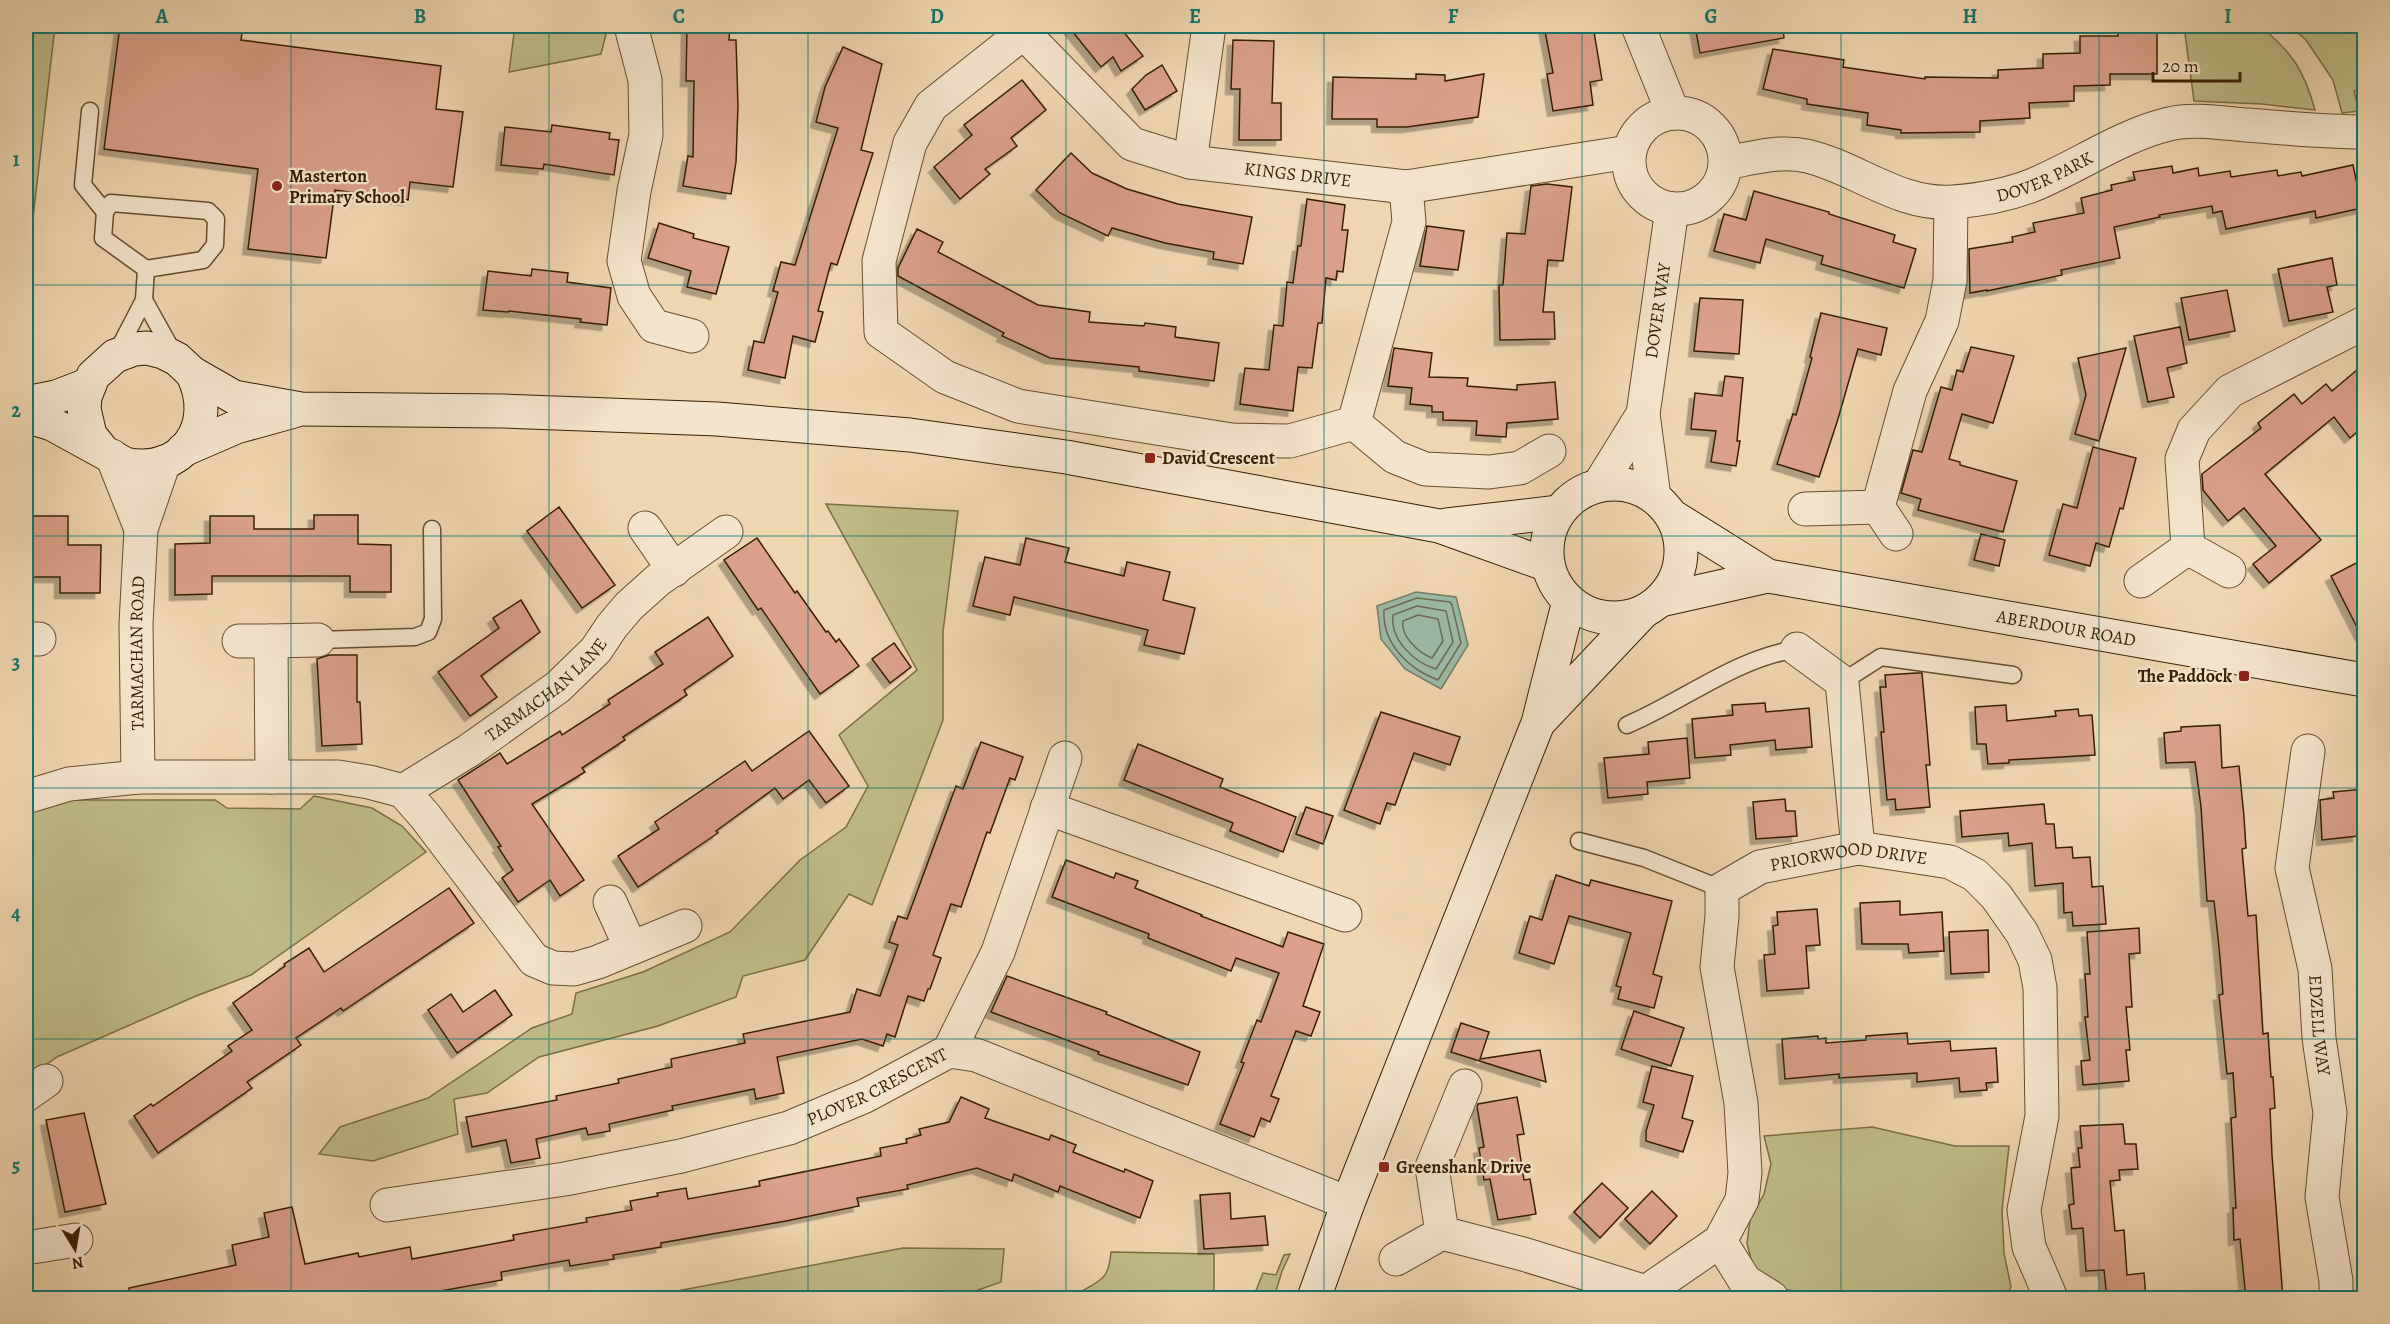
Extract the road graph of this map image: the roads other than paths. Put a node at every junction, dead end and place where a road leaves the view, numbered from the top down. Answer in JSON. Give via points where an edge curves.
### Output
{"nodes":[{"id":1,"x":630,"y":26,"type":"edge"},
{"id":2,"x":1209,"y":26,"type":"edge"},
{"id":3,"x":1638,"y":26,"type":"edge"},
{"id":4,"x":1020,"y":29,"type":"edge"},
{"id":5,"x":90,"y":111,"type":"dead end"},
{"id":6,"x":1672,"y":112,"type":"junction"},
{"id":7,"x":2364,"y":132,"type":"edge"},
{"id":8,"x":1629,"y":152,"type":"junction"},
{"id":9,"x":1190,"y":162,"type":"junction"},
{"id":10,"x":1726,"y":163,"type":"junction"},
{"id":11,"x":1406,"y":187,"type":"junction"},
{"id":12,"x":1951,"y":203,"type":"junction"},
{"id":13,"x":1672,"y":209,"type":"junction"},
{"id":14,"x":105,"y":212,"type":"junction"},
{"id":15,"x":146,"y":269,"type":"junction"},
{"id":16,"x":144,"y":300,"type":"junction"},
{"id":17,"x":2364,"y":323,"type":"edge"},
{"id":18,"x":692,"y":336,"type":"dead end"},
{"id":19,"x":115,"y":356,"type":"junction"},
{"id":20,"x":184,"y":366,"type":"junction"},
{"id":21,"x":90,"y":384,"type":"junction"},
{"id":22,"x":26,"y":403,"type":"edge"},
{"id":23,"x":302,"y":409,"type":"junction"},
{"id":24,"x":1643,"y":414,"type":"junction"},
{"id":25,"x":26,"y":416,"type":"edge"},
{"id":26,"x":1354,"y":423,"type":"junction"},
{"id":27,"x":1549,"y":451,"type":"dead end"},
{"id":28,"x":107,"y":453,"type":"junction"},
{"id":29,"x":173,"y":456,"type":"junction"},
{"id":30,"x":1599,"y":485,"type":"junction"},
{"id":31,"x":1663,"y":507,"type":"junction"},
{"id":32,"x":1878,"y":507,"type":"junction"},
{"id":33,"x":1805,"y":509,"type":"dead end"},
{"id":34,"x":1559,"y":512,"type":"junction"},
{"id":35,"x":1439,"y":526,"type":"junction"},
{"id":36,"x":645,"y":528,"type":"dead end"},
{"id":37,"x":141,"y":529,"type":"junction"},
{"id":38,"x":432,"y":529,"type":"dead end"},
{"id":39,"x":726,"y":532,"type":"dead end"},
{"id":40,"x":1896,"y":534,"type":"dead end"},
{"id":41,"x":2188,"y":548,"type":"junction"},
{"id":42,"x":1548,"y":565,"type":"junction"},
{"id":43,"x":674,"y":570,"type":"junction"},
{"id":44,"x":2229,"y":571,"type":"dead end"},
{"id":45,"x":1768,"y":576,"type":"junction"},
{"id":46,"x":2141,"y":581,"type":"dead end"},
{"id":47,"x":1569,"y":601,"type":"junction"},
{"id":48,"x":1652,"y":606,"type":"junction"},
{"id":49,"x":318,"y":640,"type":"joint"},
{"id":50,"x":1797,"y":649,"type":"joint"},
{"id":51,"x":2013,"y":675,"type":"dead end"},
{"id":52,"x":2364,"y":680,"type":"edge"},
{"id":53,"x":1842,"y":682,"type":"junction"},
{"id":54,"x":1538,"y":723,"type":"junction"},
{"id":55,"x":1627,"y":725,"type":"dead end"},
{"id":56,"x":2308,"y":751,"type":"dead end"},
{"id":57,"x":1065,"y":758,"type":"dead end"},
{"id":58,"x":138,"y":777,"type":"junction"},
{"id":59,"x":272,"y":777,"type":"junction"},
{"id":60,"x":403,"y":791,"type":"junction"},
{"id":61,"x":26,"y":797,"type":"edge"},
{"id":62,"x":1047,"y":808,"type":"junction"},
{"id":63,"x":1579,"y":841,"type":"dead end"},
{"id":64,"x":1858,"y":848,"type":"junction"},
{"id":65,"x":1722,"y":889,"type":"junction"},
{"id":66,"x":610,"y":902,"type":"dead end"},
{"id":67,"x":1345,"y":915,"type":"dead end"},
{"id":68,"x":685,"y":926,"type":"dead end"},
{"id":69,"x":631,"y":948,"type":"junction"},
{"id":70,"x":949,"y":1051,"type":"junction"},
{"id":71,"x":1465,"y":1086,"type":"dead end"},
{"id":72,"x":1348,"y":1203,"type":"junction"},
{"id":73,"x":387,"y":1205,"type":"dead end"},
{"id":74,"x":1442,"y":1233,"type":"junction"},
{"id":75,"x":76,"y":1240,"type":"dead end"},
{"id":76,"x":1720,"y":1241,"type":"junction"},
{"id":77,"x":26,"y":1248,"type":"edge"},
{"id":78,"x":1396,"y":1259,"type":"dead end"},
{"id":79,"x":1645,"y":1295,"type":"edge"},
{"id":80,"x":2048,"y":1298,"type":"edge"},
{"id":81,"x":1314,"y":1299,"type":"edge"},
{"id":82,"x":1772,"y":1299,"type":"edge"},
{"id":83,"x":2336,"y":1299,"type":"edge"}],
"edges":[{"from":1,"to":18,"type":"street","via":[[645,80],[646,135],[624,261],[634,297],[654,326]]},
{"from":2,"to":9,"type":"street"},
{"from":3,"to":6,"type":"street"},
{"from":4,"to":9,"type":"street","name":"KINGS DRIVE","via":[[1132,144]]},
{"from":4,"to":26,"type":"street","via":[[931,106],[910,143],[879,261],[881,332],[945,377],[1018,406],[1232,440],[1290,441]]},
{"from":5,"to":14,"type":"lane","via":[[83,185]]},
{"from":6,"to":8,"type":"street","via":[[1642,127]]},
{"from":6,"to":10,"type":"street","via":[[1695,116],[1709,124],[1722,142]]},
{"from":7,"to":12,"type":"street","name":"DOVER PARK","via":[[2173,123],[2141,131],[2032,185]]},
{"from":8,"to":11,"type":"street","name":"KINGS DRIVE"},
{"from":8,"to":13,"type":"street","via":[[1629,168],[1638,190],[1650,201]]},
{"from":9,"to":11,"type":"street","name":"KINGS DRIVE"},
{"from":10,"to":12,"type":"street","name":"DOVER PARK","via":[[1780,154],[1805,156],[1916,200]]},
{"from":10,"to":13,"type":"street","via":[[1722,179],[1711,195],[1696,206]]},
{"from":11,"to":26,"type":"street","via":[[1409,222]]},
{"from":12,"to":32,"type":"street","via":[[1950,280],[1942,321],[1910,391]]},
{"from":13,"to":24,"type":"street","name":"DOVER WAY"},
{"from":14,"to":15,"type":"lane","via":[[103,238]]},
{"from":14,"to":15,"type":"lane","via":[[111,203],[208,211],[216,219],[215,245],[203,260]]},
{"from":15,"to":16,"type":"lane"},
{"from":16,"to":19,"type":"lane"},
{"from":16,"to":20,"type":"lane"},
{"from":17,"to":41,"type":"street","via":[[2230,391],[2194,430],[2182,459]]},
{"from":19,"to":20,"type":"street","via":[[147,348],[163,352]]},
{"from":19,"to":21,"type":"street","via":[[93,376]]},
{"from":20,"to":23,"type":"street","via":[[234,397]]},
{"from":20,"to":29,"type":"street","via":[[202,396],[202,417],[198,432]]},
{"from":21,"to":22,"type":"street","via":[[56,398]]},
{"from":21,"to":28,"type":"street","via":[[85,397],[86,422],[90,435]]},
{"from":23,"to":29,"type":"street","via":[[236,428]]},
{"from":23,"to":35,"type":"street","via":[[705,419],[910,435],[1066,456]]},
{"from":24,"to":30,"type":"street"},
{"from":24,"to":31,"type":"street"},
{"from":25,"to":28,"type":"street","via":[[52,424]]},
{"from":26,"to":27,"type":"street","via":[[1395,457],[1425,469],[1478,472],[1520,468]]},
{"from":28,"to":29,"type":"street","via":[[137,467],[153,466]]},
{"from":28,"to":37,"type":"street","name":"TARMACHAN ROAD"},
{"from":29,"to":37,"type":"street","name":"TARMACHAN ROAD"},
{"from":30,"to":31,"type":"street","name":"ABERDOUR ROAD","via":[[1628,485]]},
{"from":30,"to":34,"type":"street","name":"ABERDOUR ROAD","via":[[1576,495]]},
{"from":31,"to":45,"type":"street","name":"ABERDOUR ROAD"},
{"from":31,"to":48,"type":"street","via":[[1680,537],[1681,559],[1674,581]]},
{"from":32,"to":33,"type":"street"},
{"from":32,"to":40,"type":"street"},
{"from":34,"to":35,"type":"street"},
{"from":34,"to":42,"type":"street","name":"ABERDOUR ROAD","via":[[1548,537]]},
{"from":35,"to":42,"type":"street"},
{"from":36,"to":43,"type":"street"},
{"from":37,"to":58,"type":"street","name":"TARMACHAN ROAD","via":[[136,624]]},
{"from":38,"to":49,"type":"lane","via":[[433,619],[428,632],[415,637]]},
{"from":39,"to":43,"type":"street","name":"TARMACHAN LANE"},
{"from":41,"to":44,"type":"street"},
{"from":41,"to":46,"type":"street"},
{"from":42,"to":47,"type":"street","name":"ABERDOUR ROAD"},
{"from":43,"to":60,"type":"street","name":"TARMACHAN LANE","via":[[628,606],[596,650],[558,687],[468,751]]},
{"from":45,"to":48,"type":"street","name":"ABERDOUR ROAD"},
{"from":45,"to":52,"type":"street","name":"ABERDOUR ROAD"},
{"from":47,"to":48,"type":"street","name":"ABERDOUR ROAD","via":[[1596,616],[1612,618],[1628,617]]},
{"from":47,"to":54,"type":"street"},
{"from":48,"to":54,"type":"street"},
{"from":49,"to":59,"type":"street","via":[[255,641]]},
{"from":50,"to":53,"type":"street"},
{"from":50,"to":55,"type":"lane","via":[[1760,659],[1703,684]]},
{"from":51,"to":53,"type":"lane","via":[[1881,657]]},
{"from":53,"to":64,"type":"street"},
{"from":54,"to":72,"type":"street"},
{"from":56,"to":83,"type":"street","name":"EDZELL WAY","via":[[2292,868],[2315,969],[2319,1038],[2330,1113],[2322,1197]]},
{"from":57,"to":62,"type":"street"},
{"from":58,"to":59,"type":"street"},
{"from":58,"to":61,"type":"street","via":[[69,784]]},
{"from":59,"to":60,"type":"street","via":[[338,777]]},
{"from":60,"to":69,"type":"street","via":[[534,960],[553,968],[574,969]]},
{"from":62,"to":67,"type":"street"},
{"from":62,"to":70,"type":"street","via":[[998,952]]},
{"from":63,"to":65,"type":"lane","via":[[1644,858]]},
{"from":64,"to":65,"type":"street","name":"PRIORWOOD DRIVE","via":[[1760,867]]},
{"from":64,"to":80,"type":"street","name":"PRIORWOOD DRIVE","via":[[1950,862],[1975,875],[1996,896],[2035,960],[2040,988],[2042,1116],[2024,1210],[2029,1247]]},
{"from":65,"to":76,"type":"street","via":[[1717,967],[1741,1103],[1745,1173],[1742,1200]]},
{"from":66,"to":69,"type":"street"},
{"from":68,"to":69,"type":"street"},
{"from":70,"to":72,"type":"street","name":"PLOVER CRESCENT","via":[[976,1055]]},
{"from":70,"to":73,"type":"street","name":"PLOVER CRESCENT","via":[[865,1096],[789,1128],[681,1156],[565,1179]]},
{"from":71,"to":74,"type":"street","via":[[1432,1167]]},
{"from":72,"to":81,"type":"street"},
{"from":74,"to":78,"type":"street"},
{"from":74,"to":79,"type":"street","via":[[1523,1254]]},
{"from":75,"to":77,"type":"street"},
{"from":76,"to":79,"type":"street"},
{"from":76,"to":82,"type":"street","via":[[1745,1281]]}]}
